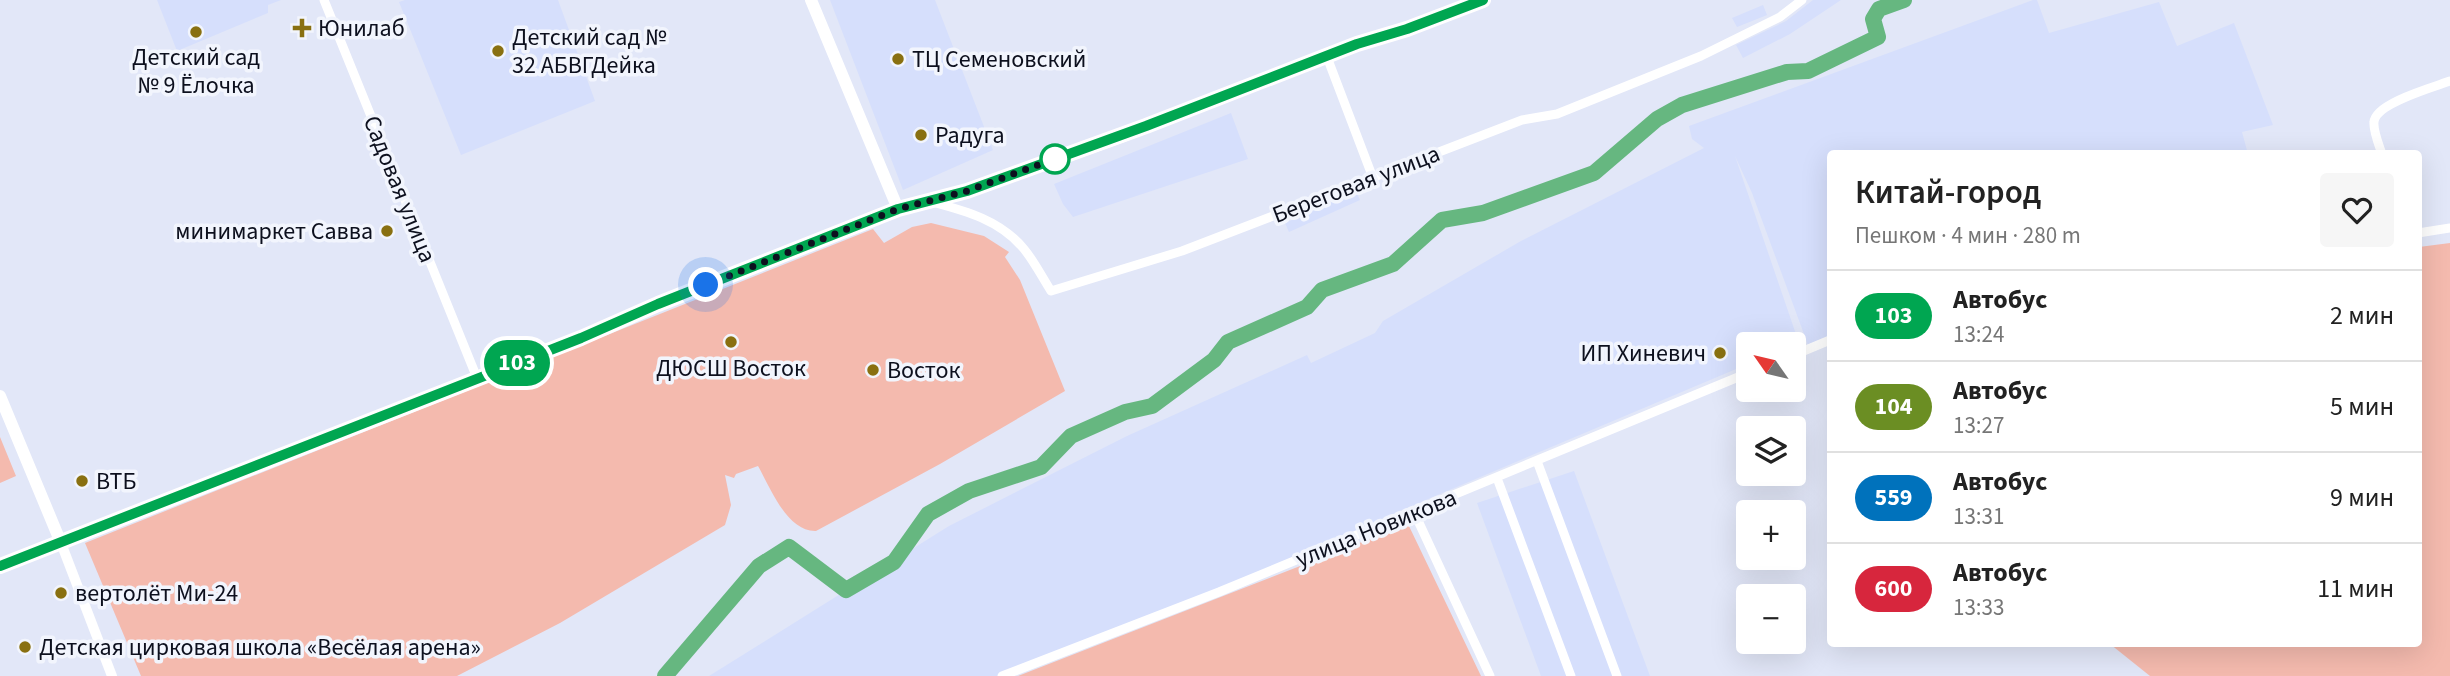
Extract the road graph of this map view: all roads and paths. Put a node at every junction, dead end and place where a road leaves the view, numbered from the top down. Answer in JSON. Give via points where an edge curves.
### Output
{"nodes":[{"id":1,"x":324,"y":0,"type":"edge"},
{"id":2,"x":811,"y":0,"type":"edge"},
{"id":3,"x":1483,"y":0,"type":"edge"},
{"id":4,"x":1802,"y":0,"type":"edge"},
{"id":5,"x":1328,"y":57,"type":"junction"},
{"id":6,"x":2450,"y":81,"type":"edge"},
{"id":7,"x":2381,"y":150,"type":"edge"},
{"id":8,"x":1373,"y":178,"type":"junction"},
{"id":9,"x":927,"y":201,"type":"junction"},
{"id":10,"x":898,"y":209,"type":"junction"},
{"id":11,"x":2450,"y":228,"type":"edge"},
{"id":12,"x":2422,"y":232,"type":"edge"},
{"id":13,"x":1827,"y":341,"type":"edge"},
{"id":14,"x":1806,"y":350,"type":"edge"},
{"id":15,"x":477,"y":378,"type":"junction"},
{"id":16,"x":1736,"y":378,"type":"edge"},
{"id":17,"x":0,"y":396,"type":"edge"},
{"id":18,"x":1537,"y":461,"type":"junction"},
{"id":19,"x":1497,"y":478,"type":"junction"},
{"id":20,"x":1414,"y":512,"type":"junction"},
{"id":21,"x":61,"y":543,"type":"junction"},
{"id":22,"x":0,"y":566,"type":"edge"},
{"id":23,"x":112,"y":676,"type":"edge"},
{"id":24,"x":1002,"y":676,"type":"edge"},
{"id":25,"x":1490,"y":676,"type":"edge"},
{"id":26,"x":1571,"y":676,"type":"edge"},
{"id":27,"x":1617,"y":676,"type":"edge"}],
"edges":[{"from":1,"to":15,"type":"street","name":"Садовая улица"},
{"from":2,"to":10,"type":"main road"},
{"from":3,"to":5,"type":"main road"},
{"from":4,"to":8,"type":"street","name":"Береговая улица","via":[[1780,17],[1701,56],[1557,114],[1522,120]]},
{"from":5,"to":8,"type":"street"},
{"from":5,"to":9,"type":"main road","via":[[967,191]]},
{"from":6,"to":7,"type":"street","via":[[2388,104],[2376,114]]},
{"from":8,"to":9,"type":"street","name":"Береговая улица","via":[[1182,251],[1051,291],[1025,250],[1004,229],[976,214]]},
{"from":9,"to":10,"type":"main road"},
{"from":10,"to":15,"type":"main road"},
{"from":11,"to":12,"type":"street"},
{"from":13,"to":14,"type":"street"},
{"from":15,"to":21,"type":"main road"},
{"from":16,"to":18,"type":"street","name":"улица Новикова"},
{"from":17,"to":21,"type":"main road"},
{"from":18,"to":19,"type":"street","name":"улица Новикова"},
{"from":18,"to":27,"type":"street"},
{"from":19,"to":20,"type":"street","name":"улица Новикова"},
{"from":19,"to":26,"type":"street"},
{"from":20,"to":24,"type":"street","name":"улица Новикова"},
{"from":20,"to":25,"type":"street"},
{"from":21,"to":22,"type":"main road"},
{"from":21,"to":23,"type":"street"}]}
